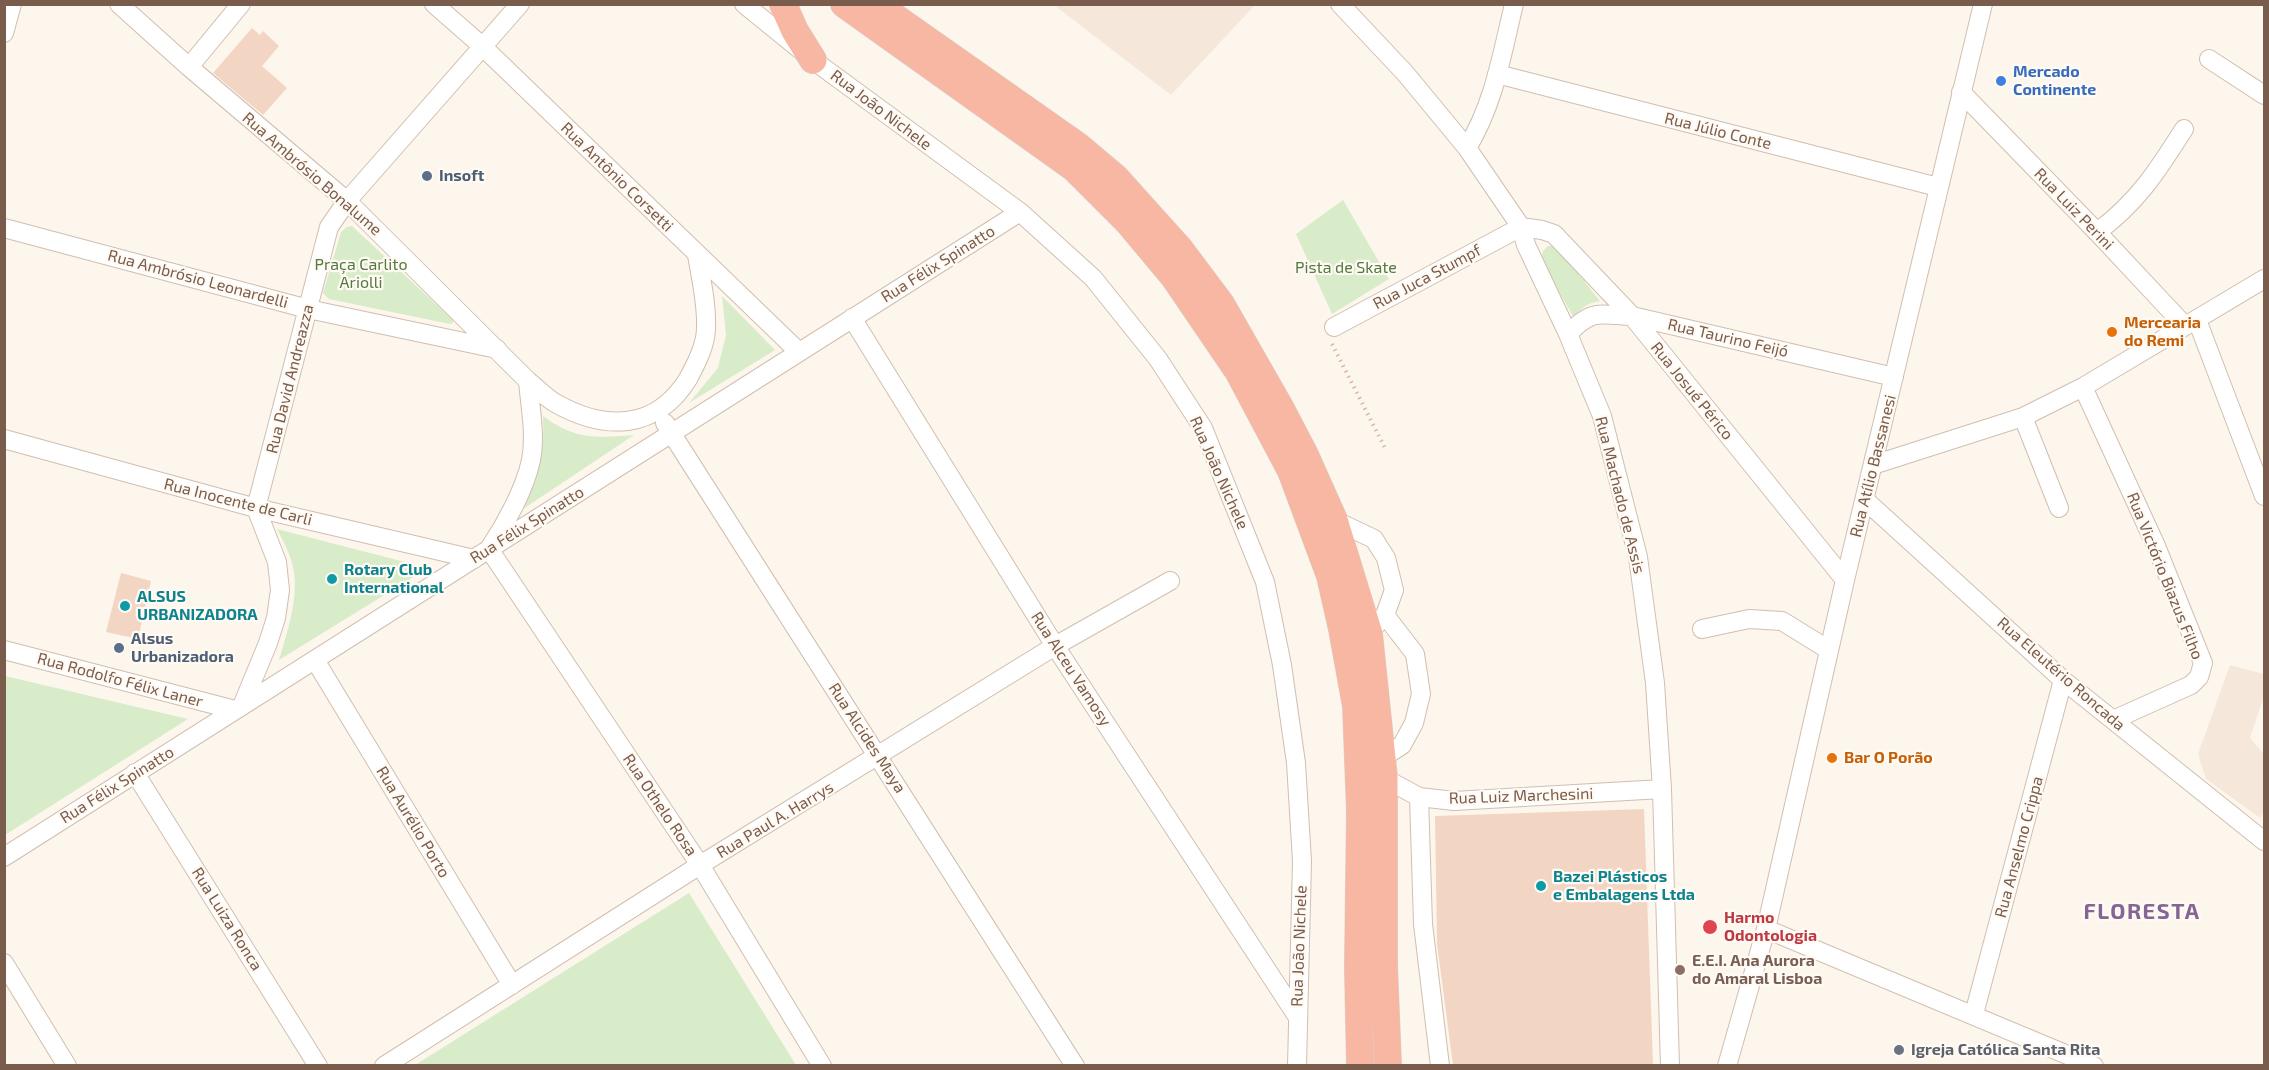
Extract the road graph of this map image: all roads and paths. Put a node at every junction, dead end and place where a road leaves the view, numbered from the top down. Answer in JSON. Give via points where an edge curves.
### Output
{"nodes":[{"id":1,"x":12,"y":4,"type":"edge"},
{"id":2,"x":119,"y":4,"type":"edge"},
{"id":3,"x":241,"y":4,"type":"edge"},
{"id":4,"x":434,"y":4,"type":"edge"},
{"id":5,"x":520,"y":4,"type":"edge"},
{"id":6,"x":744,"y":4,"type":"edge"},
{"id":7,"x":783,"y":4,"type":"edge"},
{"id":8,"x":844,"y":4,"type":"edge"},
{"id":9,"x":876,"y":4,"type":"edge"},
{"id":10,"x":1340,"y":4,"type":"edge"},
{"id":11,"x":1514,"y":4,"type":"edge"},
{"id":12,"x":1983,"y":4,"type":"edge"},
{"id":13,"x":4,"y":33,"type":"edge"},
{"id":14,"x":482,"y":46,"type":"junction"},
{"id":15,"x":2209,"y":59,"type":"dead end"},
{"id":16,"x":813,"y":60,"type":"junction"},
{"id":17,"x":189,"y":67,"type":"junction"},
{"id":18,"x":1497,"y":74,"type":"junction"},
{"id":19,"x":1961,"y":92,"type":"junction"},
{"id":20,"x":2265,"y":95,"type":"edge"},
{"id":21,"x":2184,"y":129,"type":"dead end"},
{"id":22,"x":1467,"y":148,"type":"junction"},
{"id":23,"x":1938,"y":187,"type":"junction"},
{"id":24,"x":347,"y":201,"type":"junction"},
{"id":25,"x":1020,"y":212,"type":"junction"},
{"id":26,"x":1521,"y":227,"type":"junction"},
{"id":27,"x":4,"y":228,"type":"edge"},
{"id":28,"x":2097,"y":232,"type":"junction"},
{"id":29,"x":697,"y":255,"type":"junction"},
{"id":30,"x":2265,"y":279,"type":"edge"},
{"id":31,"x":308,"y":309,"type":"junction"},
{"id":32,"x":1632,"y":316,"type":"junction"},
{"id":33,"x":852,"y":318,"type":"junction"},
{"id":34,"x":2191,"y":323,"type":"junction"},
{"id":35,"x":1334,"y":327,"type":"joint"},
{"id":36,"x":1568,"y":334,"type":"junction"},
{"id":37,"x":497,"y":349,"type":"junction"},
{"id":38,"x":799,"y":352,"type":"junction"},
{"id":39,"x":1894,"y":377,"type":"junction"},
{"id":40,"x":528,"y":381,"type":"junction"},
{"id":41,"x":2083,"y":387,"type":"junction"},
{"id":42,"x":658,"y":411,"type":"junction"},
{"id":43,"x":2023,"y":417,"type":"junction"},
{"id":44,"x":672,"y":433,"type":"junction"},
{"id":45,"x":4,"y":439,"type":"edge"},
{"id":46,"x":1386,"y":448,"type":"dead end"},
{"id":47,"x":1873,"y":465,"type":"junction"},
{"id":48,"x":2265,"y":496,"type":"edge"},
{"id":49,"x":1865,"y":500,"type":"junction"},
{"id":50,"x":256,"y":508,"type":"junction"},
{"id":51,"x":2059,"y":508,"type":"dead end"},
{"id":52,"x":1334,"y":520,"type":"junction"},
{"id":53,"x":482,"y":554,"type":"junction"},
{"id":54,"x":1845,"y":580,"type":"junction"},
{"id":55,"x":1170,"y":581,"type":"dead end"},
{"id":56,"x":1377,"y":624,"type":"junction"},
{"id":57,"x":1702,"y":628,"type":"dead end"},
{"id":58,"x":1055,"y":646,"type":"junction"},
{"id":59,"x":4,"y":650,"type":"edge"},
{"id":60,"x":1829,"y":650,"type":"junction"},
{"id":61,"x":315,"y":660,"type":"junction"},
{"id":62,"x":2063,"y":680,"type":"junction"},
{"id":63,"x":238,"y":708,"type":"junction"},
{"id":64,"x":2113,"y":720,"type":"junction"},
{"id":65,"x":879,"y":756,"type":"junction"},
{"id":66,"x":1383,"y":768,"type":"junction"},
{"id":67,"x":135,"y":773,"type":"junction"},
{"id":68,"x":1662,"y":789,"type":"junction"},
{"id":69,"x":1419,"y":797,"type":"junction"},
{"id":70,"x":2265,"y":841,"type":"edge"},
{"id":71,"x":4,"y":857,"type":"edge"},
{"id":72,"x":700,"y":865,"type":"junction"},
{"id":73,"x":1766,"y":929,"type":"junction"},
{"id":74,"x":4,"y":963,"type":"edge"},
{"id":75,"x":1371,"y":967,"type":"junction"},
{"id":76,"x":512,"y":985,"type":"junction"},
{"id":77,"x":1974,"y":1014,"type":"junction"},
{"id":78,"x":1297,"y":1016,"type":"junction"},
{"id":79,"x":67,"y":1065,"type":"edge"},
{"id":80,"x":318,"y":1065,"type":"edge"},
{"id":81,"x":384,"y":1065,"type":"edge"},
{"id":82,"x":822,"y":1065,"type":"edge"},
{"id":83,"x":1075,"y":1065,"type":"edge"},
{"id":84,"x":1297,"y":1065,"type":"edge"},
{"id":85,"x":1344,"y":1065,"type":"edge"},
{"id":86,"x":1360,"y":1065,"type":"edge"},
{"id":87,"x":1388,"y":1065,"type":"edge"},
{"id":88,"x":1405,"y":1065,"type":"edge"},
{"id":89,"x":1440,"y":1065,"type":"edge"},
{"id":90,"x":1670,"y":1065,"type":"edge"},
{"id":91,"x":1727,"y":1065,"type":"edge"},
{"id":92,"x":2094,"y":1065,"type":"edge"}],
"edges":[{"from":1,"to":13,"type":"street"},
{"from":2,"to":17,"type":"street","name":"Rua Ambrósio Bonalume"},
{"from":3,"to":17,"type":"street"},
{"from":4,"to":14,"type":"street","name":"Rua Antônio Corsetti"},
{"from":5,"to":14,"type":"street","name":"Rua David Andreazza"},
{"from":6,"to":16,"type":"street","name":"Rua João Nichele"},
{"from":7,"to":16,"type":"highway"},
{"from":8,"to":75,"type":"highway","via":[[1074,168],[1113,206],[1174,277],[1238,371],[1292,471],[1330,576],[1342,629],[1356,706]]},
{"from":9,"to":52,"type":"highway","via":[[1078,146],[1116,178],[1179,248],[1221,304],[1251,354],[1305,455]]},
{"from":10,"to":22,"type":"street","name":"Rua Machado de Assis","via":[[1405,73]]},
{"from":11,"to":18,"type":"street"},
{"from":12,"to":19,"type":"street","name":"Rua Atílio Bassanesi"},
{"from":14,"to":24,"type":"street","name":"Rua David Andreazza"},
{"from":14,"to":29,"type":"street","name":"Rua Antônio Corsetti"},
{"from":15,"to":20,"type":"street"},
{"from":16,"to":25,"type":"street","name":"Rua João Nichele"},
{"from":17,"to":24,"type":"street","name":"Rua Ambrósio Bonalume"},
{"from":18,"to":22,"type":"street","via":[[1485,112]]},
{"from":18,"to":23,"type":"street","name":"Rua Júlio Conte"},
{"from":19,"to":23,"type":"street","name":"Rua Atílio Bassanesi"},
{"from":19,"to":28,"type":"street","name":"Rua Luiz Perini"},
{"from":21,"to":28,"type":"street","via":[[2142,192]]},
{"from":22,"to":26,"type":"street","name":"Rua Machado de Assis"},
{"from":23,"to":39,"type":"street","name":"Rua Atílio Bassanesi"},
{"from":24,"to":31,"type":"street","name":"Rua David Andreazza","via":[[329,227]]},
{"from":24,"to":37,"type":"street","name":"Rua Ambrósio Bonalume"},
{"from":25,"to":33,"type":"street","name":"Rua Félix Spinatto"},
{"from":25,"to":78,"type":"street","name":"Rua João Nichele","via":[[1093,278],[1158,359],[1203,428],[1265,582],[1296,763],[1302,861]]},
{"from":26,"to":32,"type":"street","name":"Rua Josué Périco","via":[[1554,234]]},
{"from":26,"to":35,"type":"street","name":"Rua Juca Stumpf"},
{"from":26,"to":36,"type":"street","name":"Rua Machado de Assis","via":[[1530,256]]},
{"from":27,"to":31,"type":"street","name":"Rua Ambrósio Leonardelli"},
{"from":28,"to":34,"type":"street","name":"Rua Luiz Perini"},
{"from":29,"to":38,"type":"street","name":"Rua Antônio Corsetti"},
{"from":29,"to":42,"type":"street","name":"Rua Ambrósio Bonalume","via":[[706,330],[696,364],[679,393]]},
{"from":30,"to":34,"type":"street"},
{"from":31,"to":37,"type":"street","name":"Rua Ambrósio Leonardelli"},
{"from":31,"to":50,"type":"street","name":"Rua David Andreazza"},
{"from":32,"to":36,"type":"street","name":"Rua Taurino Feijó","via":[[1591,315]]},
{"from":32,"to":39,"type":"street","name":"Rua Taurino Feijó"},
{"from":32,"to":54,"type":"street","name":"Rua Josué Périco"},
{"from":33,"to":38,"type":"street","name":"Rua Félix Spinatto"},
{"from":33,"to":58,"type":"street","name":"Rua Alceu Vamosy"},
{"from":34,"to":41,"type":"street"},
{"from":34,"to":48,"type":"street"},
{"from":35,"to":46,"type":"path","via":[[1331,341]]},
{"from":36,"to":68,"type":"street","name":"Rua Machado de Assis","via":[[1602,416],[1638,557],[1655,683]]},
{"from":37,"to":40,"type":"street","name":"Rua Ambrósio Bonalume"},
{"from":38,"to":44,"type":"street","name":"Rua Félix Spinatto"},
{"from":39,"to":47,"type":"street","name":"Rua Atílio Bassanesi"},
{"from":40,"to":42,"type":"street","name":"Rua Ambrósio Bonalume","via":[[554,402],[580,415],[610,422],[639,420]]},
{"from":40,"to":53,"type":"street","via":[[531,460],[505,526]]},
{"from":41,"to":43,"type":"street"},
{"from":41,"to":64,"type":"street","name":"Rua Victório Biazus Filho","via":[[2156,546],[2203,663],[2199,677],[2191,685]]},
{"from":42,"to":44,"type":"street","name":"Rua Alcides Maya"},
{"from":43,"to":47,"type":"street"},
{"from":43,"to":51,"type":"street"},
{"from":44,"to":53,"type":"street","name":"Rua Félix Spinatto"},
{"from":44,"to":65,"type":"street","name":"Rua Alcides Maya"},
{"from":45,"to":50,"type":"street","name":"Rua Inocente de Carli"},
{"from":47,"to":49,"type":"street","name":"Rua Atílio Bassanesi"},
{"from":49,"to":54,"type":"street","name":"Rua Atílio Bassanesi"},
{"from":49,"to":62,"type":"street","name":"Rua Eleutério Roncada"},
{"from":50,"to":53,"type":"street","name":"Rua Inocente de Carli"},
{"from":50,"to":63,"type":"street","via":[[277,562],[280,590],[268,643]]},
{"from":52,"to":56,"type":"highway"},
{"from":52,"to":56,"type":"street","via":[[1374,539],[1386,558],[1394,590]]},
{"from":53,"to":61,"type":"street","name":"Rua Félix Spinatto"},
{"from":53,"to":72,"type":"street","name":"Rua Othelo Rosa"},
{"from":54,"to":60,"type":"street","name":"Rua Atílio Bassanesi"},
{"from":55,"to":58,"type":"street","name":"Rua Paul A. Harrys"},
{"from":56,"to":66,"type":"highway"},
{"from":56,"to":66,"type":"street","via":[[1415,654],[1421,694],[1414,723]]},
{"from":57,"to":60,"type":"street","via":[[1749,619],[1782,621]]},
{"from":58,"to":65,"type":"street","name":"Rua Paul A. Harrys"},
{"from":58,"to":78,"type":"street","name":"Rua Alceu Vamosy"},
{"from":59,"to":63,"type":"street","name":"Rua Rodolfo Félix Laner"},
{"from":60,"to":73,"type":"street","name":"Rua Atílio Bassanesi"},
{"from":61,"to":63,"type":"street","name":"Rua Félix Spinatto"},
{"from":61,"to":76,"type":"street","name":"Rua Aurélio Porto"},
{"from":62,"to":64,"type":"street","name":"Rua Eleutério Roncada"},
{"from":62,"to":77,"type":"street","name":"Rua Anselmo Crippa"},
{"from":63,"to":67,"type":"street","name":"Rua Félix Spinatto"},
{"from":64,"to":70,"type":"street","name":"Rua Eleutério Roncada"},
{"from":65,"to":72,"type":"street","name":"Rua Paul A. Harrys"},
{"from":65,"to":83,"type":"street","name":"Rua Alcides Maya"},
{"from":66,"to":69,"type":"street","name":"Rua Luiz Marchesini"},
{"from":66,"to":75,"type":"highway"},
{"from":67,"to":71,"type":"street","name":"Rua Félix Spinatto"},
{"from":67,"to":80,"type":"street","name":"Rua Luiza Ronca"},
{"from":68,"to":69,"type":"street","name":"Rua Luiz Marchesini","via":[[1454,801]]},
{"from":68,"to":90,"type":"street","name":"Rua Machado de Assis"},
{"from":69,"to":89,"type":"street","via":[[1423,924]]},
{"from":72,"to":76,"type":"street","name":"Rua Paul A. Harrys"},
{"from":72,"to":82,"type":"street","name":"Rua Othelo Rosa"},
{"from":73,"to":77,"type":"street"},
{"from":73,"to":91,"type":"street","name":"Rua Atílio Bassanesi"},
{"from":74,"to":79,"type":"street"},
{"from":75,"to":85,"type":"highway"},
{"from":75,"to":86,"type":"highway"},
{"from":75,"to":87,"type":"highway"},
{"from":75,"to":88,"type":"highway"},
{"from":76,"to":81,"type":"street","name":"Rua Paul A. Harrys"},
{"from":77,"to":92,"type":"street"},
{"from":78,"to":84,"type":"street","name":"Rua João Nichele"}]}
